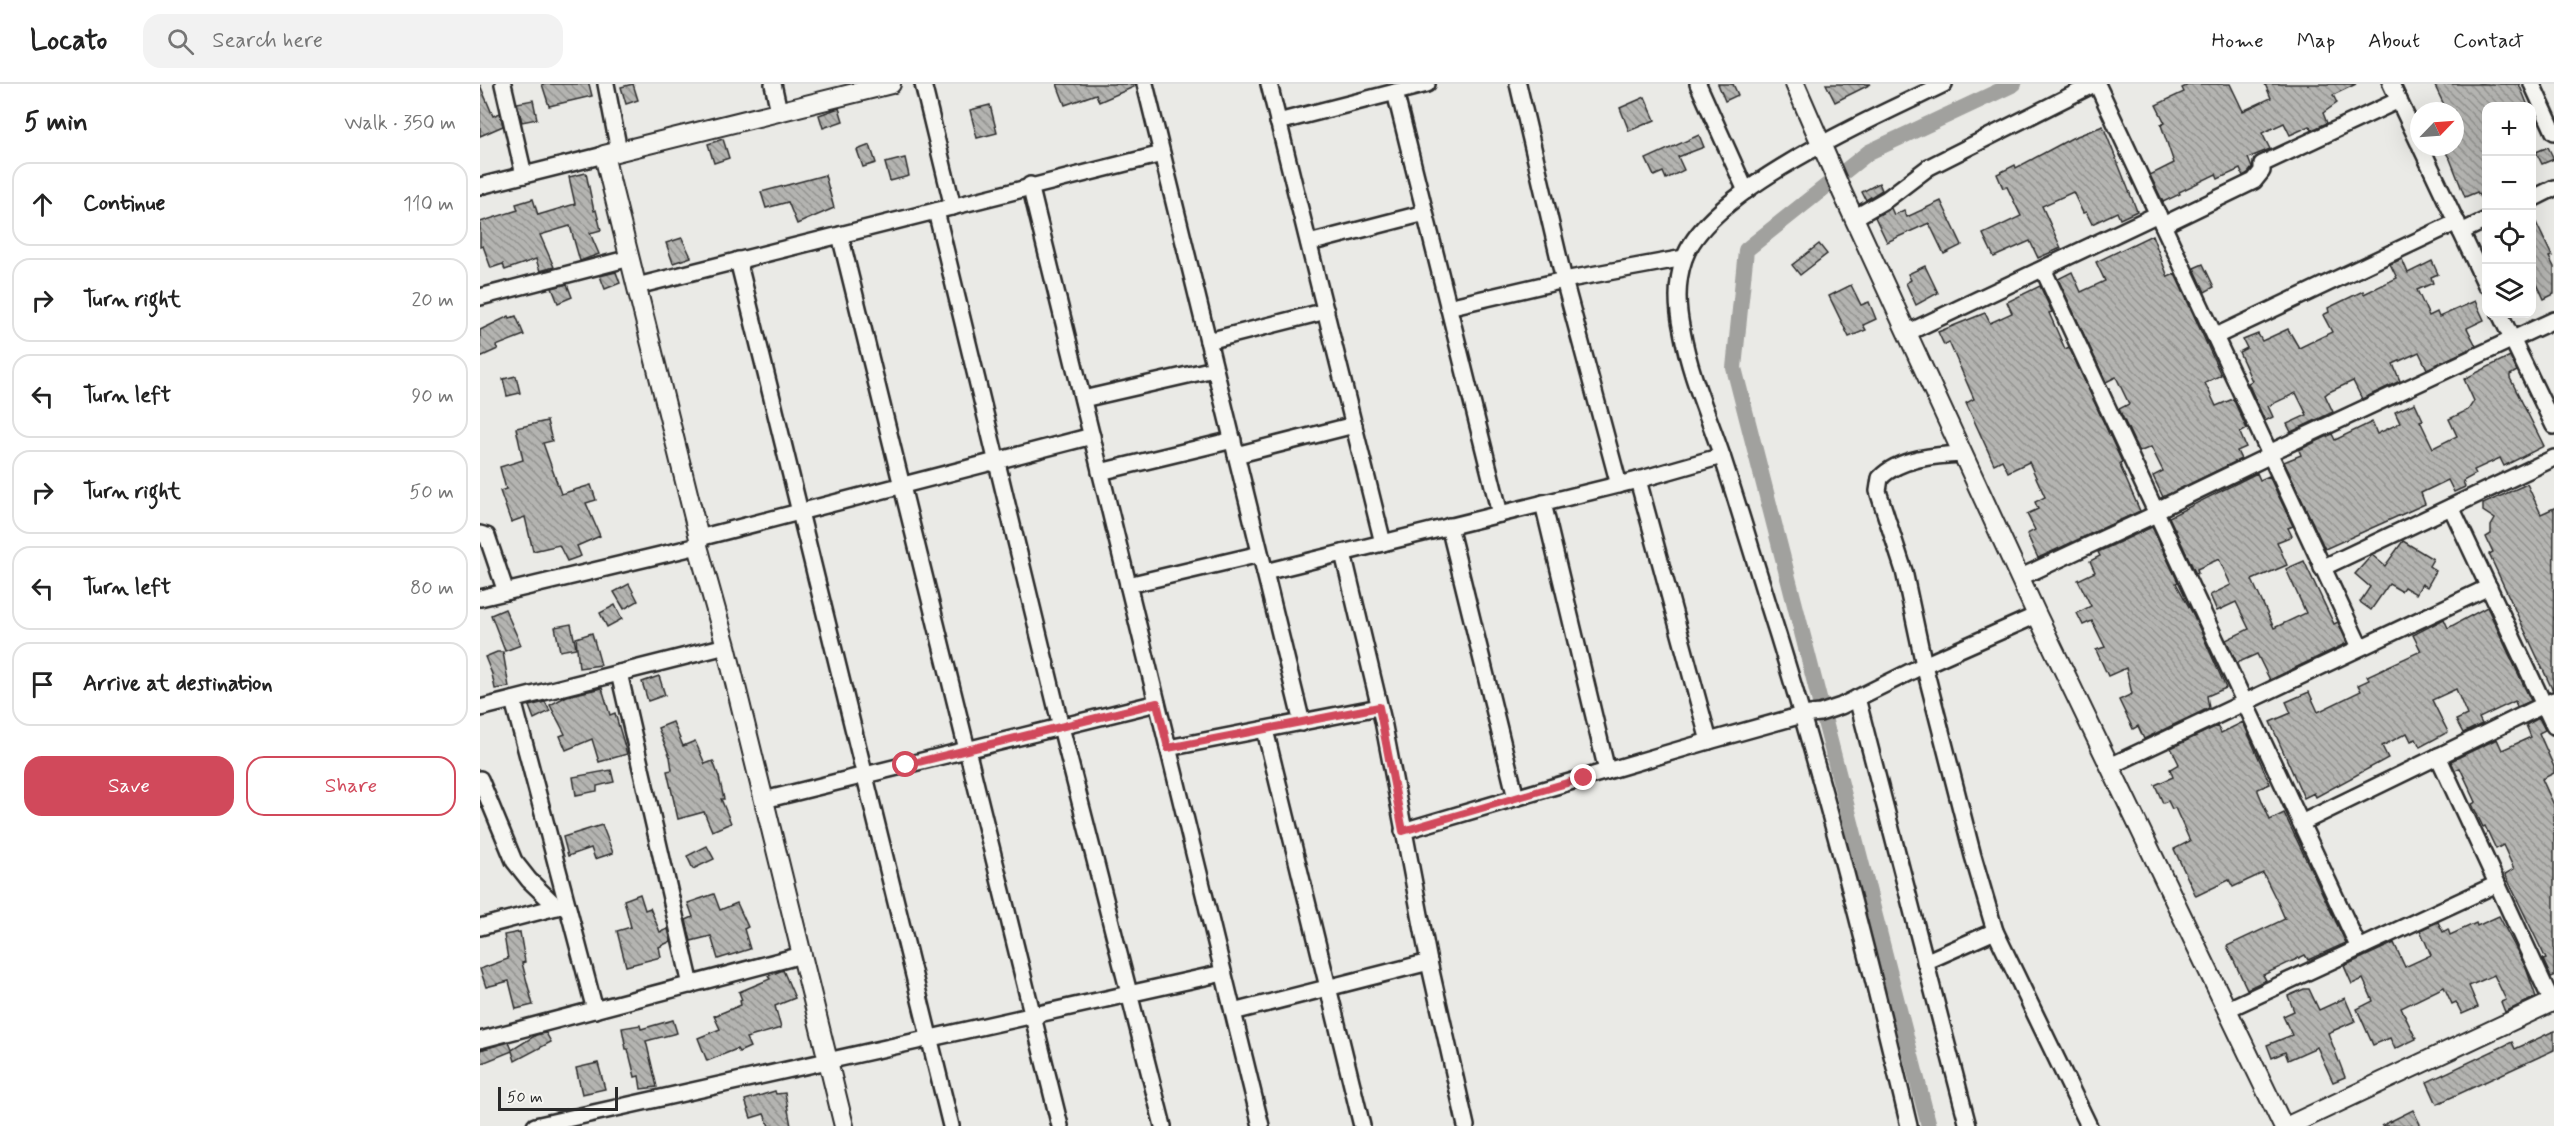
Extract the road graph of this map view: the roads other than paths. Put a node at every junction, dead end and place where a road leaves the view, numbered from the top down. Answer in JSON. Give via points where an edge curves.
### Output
{"nodes":[{"id":1,"x":503,"y":84,"type":"edge"},
{"id":2,"x":606,"y":84,"type":"edge"},
{"id":3,"x":773,"y":84,"type":"edge"},
{"id":4,"x":891,"y":84,"type":"edge"},
{"id":5,"x":923,"y":84,"type":"edge"},
{"id":6,"x":1145,"y":84,"type":"edge"},
{"id":7,"x":1269,"y":84,"type":"edge"},
{"id":8,"x":1427,"y":84,"type":"edge"},
{"id":9,"x":1518,"y":84,"type":"edge"},
{"id":10,"x":1698,"y":84,"type":"edge"},
{"id":11,"x":1795,"y":84,"type":"edge"},
{"id":12,"x":1944,"y":84,"type":"edge"},
{"id":13,"x":2095,"y":84,"type":"edge"},
{"id":14,"x":2391,"y":84,"type":"edge"},
{"id":15,"x":2532,"y":84,"type":"edge"},
{"id":16,"x":870,"y":86,"type":"edge"},
{"id":17,"x":1395,"y":92,"type":"junction"},
{"id":18,"x":2399,"y":100,"type":"junction"},
{"id":19,"x":779,"y":111,"type":"junction"},
{"id":20,"x":1278,"y":122,"type":"junction"},
{"id":21,"x":2410,"y":124,"type":"edge"},
{"id":22,"x":2554,"y":132,"type":"edge"},
{"id":23,"x":1820,"y":144,"type":"junction"},
{"id":24,"x":612,"y":153,"type":"junction"},
{"id":25,"x":1162,"y":154,"type":"junction"},
{"id":26,"x":2425,"y":156,"type":"edge"},
{"id":27,"x":525,"y":175,"type":"junction"},
{"id":28,"x":480,"y":186,"type":"edge"},
{"id":29,"x":1030,"y":186,"type":"junction"},
{"id":30,"x":2554,"y":189,"type":"edge"},
{"id":31,"x":1746,"y":190,"type":"junction"},
{"id":32,"x":2536,"y":197,"type":"edge"},
{"id":33,"x":953,"y":207,"type":"junction"},
{"id":34,"x":936,"y":211,"type":"junction"},
{"id":35,"x":1425,"y":213,"type":"junction"},
{"id":36,"x":1854,"y":218,"type":"junction"},
{"id":37,"x":2161,"y":220,"type":"junction"},
{"id":38,"x":2482,"y":221,"type":"edge"},
{"id":39,"x":2459,"y":227,"type":"junction"},
{"id":40,"x":840,"y":235,"type":"junction"},
{"id":41,"x":1309,"y":243,"type":"junction"},
{"id":42,"x":630,"y":258,"type":"junction"},
{"id":43,"x":1684,"y":258,"type":"junction"},
{"id":44,"x":738,"y":260,"type":"junction"},
{"id":45,"x":2043,"y":269,"type":"junction"},
{"id":46,"x":2482,"y":275,"type":"edge"},
{"id":47,"x":1564,"y":280,"type":"junction"},
{"id":48,"x":637,"y":286,"type":"junction"},
{"id":49,"x":480,"y":297,"type":"edge"},
{"id":50,"x":1448,"y":307,"type":"junction"},
{"id":51,"x":1326,"y":311,"type":"junction"},
{"id":52,"x":2502,"y":318,"type":"edge"},
{"id":53,"x":2554,"y":320,"type":"edge"},
{"id":54,"x":1907,"y":333,"type":"junction"},
{"id":55,"x":2216,"y":336,"type":"junction"},
{"id":56,"x":2512,"y":339,"type":"junction"},
{"id":57,"x":1209,"y":341,"type":"junction"},
{"id":58,"x":1214,"y":369,"type":"junction"},
{"id":59,"x":1083,"y":399,"type":"junction"},
{"id":60,"x":1354,"y":425,"type":"junction"},
{"id":61,"x":2554,"y":426,"type":"edge"},
{"id":62,"x":1092,"y":436,"type":"junction"},
{"id":63,"x":1234,"y":448,"type":"junction"},
{"id":64,"x":1963,"y":454,"type":"junction"},
{"id":65,"x":2270,"y":454,"type":"junction"},
{"id":66,"x":1722,"y":456,"type":"junction"},
{"id":67,"x":2554,"y":458,"type":"edge"},
{"id":68,"x":998,"y":462,"type":"junction"},
{"id":69,"x":1100,"y":472,"type":"junction"},
{"id":70,"x":1638,"y":480,"type":"junction"},
{"id":71,"x":1619,"y":485,"type":"junction"},
{"id":72,"x":902,"y":487,"type":"junction"},
{"id":73,"x":1542,"y":503,"type":"junction"},
{"id":74,"x":2451,"y":507,"type":"junction"},
{"id":75,"x":801,"y":512,"type":"junction"},
{"id":76,"x":2155,"y":512,"type":"junction"},
{"id":77,"x":1500,"y":514,"type":"junction"},
{"id":78,"x":1449,"y":526,"type":"junction"},
{"id":79,"x":480,"y":534,"type":"edge"},
{"id":80,"x":699,"y":542,"type":"junction"},
{"id":81,"x":1383,"y":543,"type":"junction"},
{"id":82,"x":1343,"y":553,"type":"junction"},
{"id":83,"x":1260,"y":554,"type":"junction"},
{"id":84,"x":2322,"y":568,"type":"junction"},
{"id":85,"x":1265,"y":572,"type":"junction"},
{"id":86,"x":2021,"y":577,"type":"junction"},
{"id":87,"x":1128,"y":585,"type":"junction"},
{"id":88,"x":2489,"y":587,"type":"junction"},
{"id":89,"x":506,"y":592,"type":"junction"},
{"id":90,"x":480,"y":598,"type":"edge"},
{"id":91,"x":2037,"y":615,"type":"junction"},
{"id":92,"x":726,"y":646,"type":"junction"},
{"id":93,"x":2360,"y":647,"type":"junction"},
{"id":94,"x":1924,"y":665,"type":"junction"},
{"id":95,"x":619,"y":673,"type":"junction"},
{"id":96,"x":1857,"y":698,"type":"junction"},
{"id":97,"x":513,"y":700,"type":"junction"},
{"id":98,"x":2245,"y":702,"type":"junction"},
{"id":99,"x":2549,"y":702,"type":"edge"},
{"id":100,"x":1157,"y":703,"type":"junction"},
{"id":101,"x":1379,"y":707,"type":"junction"},
{"id":102,"x":480,"y":708,"type":"edge"},
{"id":103,"x":1802,"y":715,"type":"junction"},
{"id":104,"x":1302,"y":723,"type":"junction"},
{"id":105,"x":2554,"y":726,"type":"edge"},
{"id":106,"x":1061,"y":727,"type":"junction"},
{"id":107,"x":1265,"y":730,"type":"junction"},
{"id":108,"x":1709,"y":741,"type":"junction"},
{"id":109,"x":1168,"y":748,"type":"junction"},
{"id":110,"x":968,"y":750,"type":"junction"},
{"id":111,"x":2438,"y":756,"type":"junction"},
{"id":112,"x":2110,"y":766,"type":"junction"},
{"id":113,"x":1607,"y":771,"type":"junction"},
{"id":114,"x":865,"y":774,"type":"junction"},
{"id":115,"x":480,"y":779,"type":"edge"},
{"id":116,"x":1516,"y":798,"type":"junction"},
{"id":117,"x":764,"y":800,"type":"junction"},
{"id":118,"x":2301,"y":823,"type":"junction"},
{"id":119,"x":1403,"y":831,"type":"junction"},
{"id":120,"x":2498,"y":884,"type":"junction"},
{"id":121,"x":562,"y":906,"type":"junction"},
{"id":122,"x":480,"y":927,"type":"edge"},
{"id":123,"x":1995,"y":931,"type":"junction"},
{"id":124,"x":2359,"y":948,"type":"junction"},
{"id":125,"x":802,"y":955,"type":"junction"},
{"id":126,"x":1429,"y":962,"type":"junction"},
{"id":127,"x":1925,"y":963,"type":"junction"},
{"id":128,"x":1223,"y":973,"type":"junction"},
{"id":129,"x":691,"y":985,"type":"junction"},
{"id":130,"x":1328,"y":988,"type":"junction"},
{"id":131,"x":1130,"y":994,"type":"junction"},
{"id":132,"x":2553,"y":1001,"type":"edge"},
{"id":133,"x":2228,"y":1009,"type":"junction"},
{"id":134,"x":595,"y":1010,"type":"junction"},
{"id":135,"x":1233,"y":1012,"type":"junction"},
{"id":136,"x":1033,"y":1016,"type":"junction"},
{"id":137,"x":480,"y":1040,"type":"edge"},
{"id":138,"x":929,"y":1040,"type":"junction"},
{"id":139,"x":828,"y":1062,"type":"junction"},
{"id":140,"x":535,"y":1126,"type":"edge"},
{"id":141,"x":844,"y":1126,"type":"edge"},
{"id":142,"x":951,"y":1126,"type":"edge"},
{"id":143,"x":1060,"y":1126,"type":"edge"},
{"id":144,"x":1163,"y":1126,"type":"edge"},
{"id":145,"x":1261,"y":1126,"type":"edge"},
{"id":146,"x":1362,"y":1126,"type":"edge"},
{"id":147,"x":1466,"y":1126,"type":"edge"},
{"id":148,"x":1909,"y":1126,"type":"edge"},
{"id":149,"x":1968,"y":1126,"type":"edge"},
{"id":150,"x":2089,"y":1126,"type":"edge"},
{"id":151,"x":2283,"y":1126,"type":"edge"},
{"id":152,"x":2288,"y":1126,"type":"edge"}],
"edges":[{"from":1,"to":27,"type":"street"},
{"from":2,"to":24,"type":"street"},
{"from":3,"to":19,"type":"street"},
{"from":4,"to":16,"type":"street"},
{"from":5,"to":33,"type":"street"},
{"from":6,"to":25,"type":"street"},
{"from":7,"to":20,"type":"street"},
{"from":8,"to":17,"type":"street"},
{"from":9,"to":47,"type":"street"},
{"from":10,"to":31,"type":"street"},
{"from":11,"to":23,"type":"street"},
{"from":12,"to":23,"type":"street"},
{"from":13,"to":36,"type":"street","via":[[1929,166],[1887,199]]},
{"from":13,"to":37,"type":"street"},
{"from":14,"to":18,"type":"street"},
{"from":15,"to":22,"type":"street"},
{"from":16,"to":19,"type":"street"},
{"from":17,"to":20,"type":"street"},
{"from":17,"to":35,"type":"street"},
{"from":18,"to":21,"type":"street"},
{"from":18,"to":37,"type":"street","via":[[2262,164],[2254,181]]},
{"from":19,"to":24,"type":"street"},
{"from":20,"to":41,"type":"street"},
{"from":23,"to":31,"type":"street"},
{"from":23,"to":36,"type":"street"},
{"from":24,"to":27,"type":"street"},
{"from":24,"to":42,"type":"street"},
{"from":25,"to":29,"type":"street"},
{"from":25,"to":57,"type":"street"},
{"from":26,"to":39,"type":"street"},
{"from":27,"to":28,"type":"street"},
{"from":29,"to":33,"type":"street"},
{"from":29,"to":59,"type":"street"},
{"from":30,"to":32,"type":"street"},
{"from":31,"to":43,"type":"street","via":[[1708,223]]},
{"from":33,"to":34,"type":"street"},
{"from":34,"to":40,"type":"street"},
{"from":34,"to":68,"type":"street"},
{"from":35,"to":41,"type":"street"},
{"from":35,"to":50,"type":"street"},
{"from":36,"to":54,"type":"street"},
{"from":37,"to":45,"type":"street"},
{"from":37,"to":55,"type":"street"},
{"from":38,"to":39,"type":"street"},
{"from":39,"to":46,"type":"street"},
{"from":39,"to":55,"type":"street"},
{"from":40,"to":44,"type":"street"},
{"from":40,"to":72,"type":"street"},
{"from":41,"to":51,"type":"street"},
{"from":42,"to":48,"type":"street"},
{"from":42,"to":49,"type":"street"},
{"from":43,"to":47,"type":"street"},
{"from":43,"to":66,"type":"street","via":[[1677,290],[1681,328],[1690,367]]},
{"from":44,"to":48,"type":"street"},
{"from":44,"to":75,"type":"street"},
{"from":45,"to":54,"type":"street"},
{"from":45,"to":76,"type":"street"},
{"from":47,"to":50,"type":"street"},
{"from":47,"to":71,"type":"street"},
{"from":48,"to":80,"type":"street"},
{"from":50,"to":77,"type":"street"},
{"from":51,"to":57,"type":"street"},
{"from":51,"to":60,"type":"street"},
{"from":52,"to":56,"type":"street"},
{"from":53,"to":56,"type":"street"},
{"from":54,"to":64,"type":"street"},
{"from":55,"to":65,"type":"street"},
{"from":56,"to":61,"type":"street"},
{"from":56,"to":65,"type":"street"},
{"from":57,"to":58,"type":"street"},
{"from":58,"to":59,"type":"street"},
{"from":58,"to":63,"type":"street"},
{"from":59,"to":62,"type":"street"},
{"from":60,"to":63,"type":"street"},
{"from":60,"to":81,"type":"street"},
{"from":62,"to":68,"type":"street"},
{"from":62,"to":69,"type":"street"},
{"from":63,"to":69,"type":"street"},
{"from":63,"to":83,"type":"street"},
{"from":64,"to":86,"type":"street"},
{"from":64,"to":94,"type":"street","via":[[1903,465],[1884,473],[1878,484],[1904,571]]},
{"from":65,"to":76,"type":"street"},
{"from":65,"to":84,"type":"street"},
{"from":66,"to":70,"type":"street"},
{"from":66,"to":103,"type":"street"},
{"from":67,"to":74,"type":"street"},
{"from":68,"to":72,"type":"street"},
{"from":68,"to":106,"type":"street"},
{"from":69,"to":87,"type":"street"},
{"from":70,"to":71,"type":"street"},
{"from":70,"to":108,"type":"street"},
{"from":71,"to":73,"type":"street"},
{"from":72,"to":75,"type":"street"},
{"from":72,"to":110,"type":"street"},
{"from":73,"to":77,"type":"street"},
{"from":73,"to":113,"type":"street"},
{"from":74,"to":84,"type":"street"},
{"from":74,"to":88,"type":"street"},
{"from":75,"to":80,"type":"street"},
{"from":75,"to":114,"type":"street"},
{"from":76,"to":86,"type":"street"},
{"from":76,"to":98,"type":"street"},
{"from":77,"to":78,"type":"street"},
{"from":78,"to":81,"type":"street"},
{"from":78,"to":116,"type":"street"},
{"from":79,"to":89,"type":"street","via":[[487,536]]},
{"from":80,"to":89,"type":"street"},
{"from":80,"to":92,"type":"street"},
{"from":81,"to":82,"type":"street"},
{"from":82,"to":85,"type":"street"},
{"from":82,"to":101,"type":"street"},
{"from":83,"to":85,"type":"street"},
{"from":83,"to":87,"type":"street"},
{"from":84,"to":93,"type":"street"},
{"from":85,"to":104,"type":"street"},
{"from":86,"to":91,"type":"street"},
{"from":87,"to":100,"type":"street"},
{"from":88,"to":93,"type":"street"},
{"from":88,"to":99,"type":"street"},
{"from":89,"to":90,"type":"street"},
{"from":91,"to":94,"type":"street"},
{"from":91,"to":112,"type":"street"},
{"from":92,"to":95,"type":"street"},
{"from":92,"to":117,"type":"street"},
{"from":93,"to":98,"type":"street"},
{"from":94,"to":96,"type":"street"},
{"from":94,"to":123,"type":"street"},
{"from":95,"to":97,"type":"street"},
{"from":95,"to":129,"type":"street"},
{"from":96,"to":103,"type":"street","via":[[1820,713]]},
{"from":96,"to":127,"type":"street"},
{"from":97,"to":102,"type":"street"},
{"from":97,"to":121,"type":"street"},
{"from":98,"to":112,"type":"street"},
{"from":98,"to":118,"type":"street"},
{"from":99,"to":105,"type":"street"},
{"from":99,"to":111,"type":"street"},
{"from":100,"to":106,"type":"street"},
{"from":100,"to":109,"type":"street"},
{"from":101,"to":104,"type":"street"},
{"from":101,"to":119,"type":"street"},
{"from":103,"to":108,"type":"street"},
{"from":103,"to":148,"type":"street","via":[[1844,861]]},
{"from":104,"to":107,"type":"street"},
{"from":106,"to":110,"type":"street"},
{"from":106,"to":131,"type":"street"},
{"from":107,"to":109,"type":"street"},
{"from":107,"to":130,"type":"street"},
{"from":108,"to":113,"type":"street"},
{"from":109,"to":128,"type":"street"},
{"from":110,"to":114,"type":"street"},
{"from":110,"to":136,"type":"street"},
{"from":111,"to":118,"type":"street"},
{"from":111,"to":120,"type":"street"},
{"from":112,"to":133,"type":"street"},
{"from":113,"to":116,"type":"street"},
{"from":114,"to":117,"type":"street"},
{"from":114,"to":138,"type":"street"},
{"from":115,"to":121,"type":"street","via":[[514,861],[529,880]]},
{"from":116,"to":119,"type":"street"},
{"from":117,"to":125,"type":"street"},
{"from":118,"to":124,"type":"street"},
{"from":119,"to":126,"type":"street"},
{"from":120,"to":124,"type":"street"},
{"from":120,"to":132,"type":"street"},
{"from":121,"to":122,"type":"street"},
{"from":121,"to":134,"type":"street"},
{"from":123,"to":127,"type":"street"},
{"from":123,"to":150,"type":"street"},
{"from":124,"to":133,"type":"street"},
{"from":125,"to":129,"type":"street"},
{"from":125,"to":139,"type":"street"},
{"from":126,"to":130,"type":"street"},
{"from":126,"to":147,"type":"street"},
{"from":127,"to":149,"type":"street"},
{"from":128,"to":131,"type":"street"},
{"from":128,"to":135,"type":"street"},
{"from":129,"to":134,"type":"street"},
{"from":130,"to":135,"type":"street"},
{"from":130,"to":146,"type":"street"},
{"from":131,"to":136,"type":"street"},
{"from":131,"to":144,"type":"street"},
{"from":132,"to":152,"type":"street"},
{"from":133,"to":151,"type":"street"},
{"from":134,"to":137,"type":"street"},
{"from":135,"to":145,"type":"street"},
{"from":136,"to":138,"type":"street"},
{"from":136,"to":143,"type":"street"},
{"from":138,"to":139,"type":"street"},
{"from":138,"to":142,"type":"street"},
{"from":139,"to":140,"type":"street"},
{"from":139,"to":141,"type":"street"}]}
